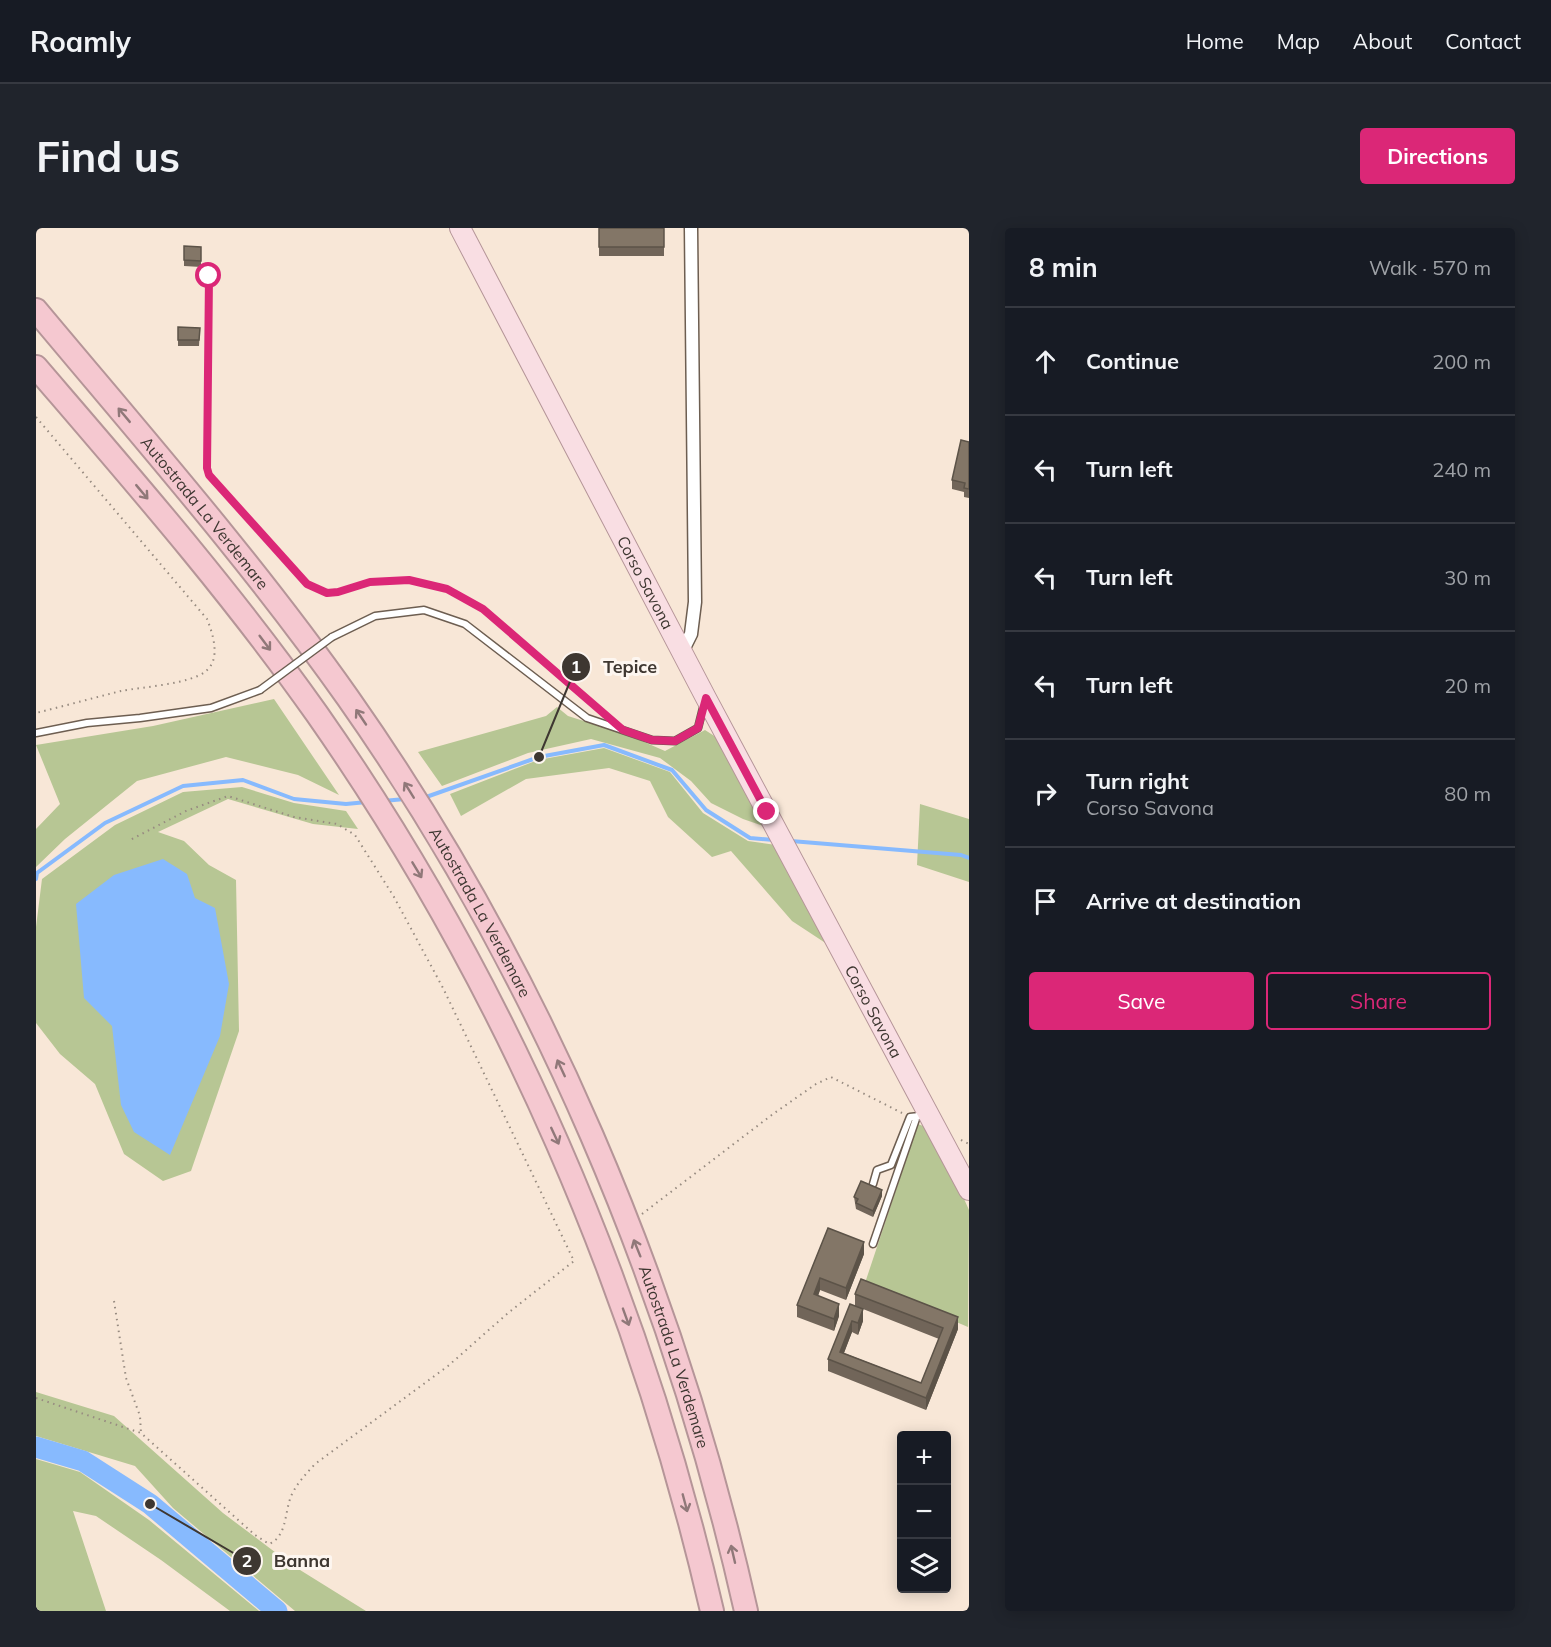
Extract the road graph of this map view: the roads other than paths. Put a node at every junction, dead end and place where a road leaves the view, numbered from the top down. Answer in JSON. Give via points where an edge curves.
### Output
{"nodes":[{"id":1,"x":460,"y":228,"type":"edge"},
{"id":2,"x":691,"y":228,"type":"edge"},
{"id":3,"x":36,"y":310,"type":"edge"},
{"id":4,"x":36,"y":367,"type":"edge"},
{"id":5,"x":682,"y":652,"type":"junction"},
{"id":6,"x":706,"y":698,"type":"junction"},
{"id":7,"x":36,"y":733,"type":"edge"},
{"id":8,"x":918,"y":1116,"type":"junction"},
{"id":9,"x":873,"y":1184,"type":"edge"},
{"id":10,"x":969,"y":1190,"type":"edge"},
{"id":11,"x":873,"y":1244,"type":"dead end"},
{"id":12,"x":712,"y":1611,"type":"edge"},
{"id":13,"x":746,"y":1611,"type":"edge"}],
"edges":[{"from":1,"to":5,"type":"main road","name":"Corso Savona"},
{"from":2,"to":5,"type":"street","via":[[695,602],[691,634]]},
{"from":13,"to":3,"type":"highway","name":"Autostrada La Verdemare","one_way":true,"via":[[697,1421],[625,1217],[556,1058],[477,905],[394,766],[292,621],[230,540]]},
{"from":4,"to":12,"type":"highway","name":"Autostrada La Verdemare","one_way":true,"via":[[267,645],[358,776],[453,932],[565,1158],[596,1234],[673,1457]]},
{"from":5,"to":6,"type":"main road","name":"Corso Savona"},
{"from":6,"to":7,"type":"lane","bridge":true,"via":[[698,728],[675,741],[652,740],[587,718],[465,624],[424,610],[375,616],[332,637],[260,690],[211,708]]},
{"from":6,"to":8,"type":"main road","name":"Corso Savona","via":[[805,882]]},
{"from":8,"to":9,"type":"lane","via":[[891,1165],[877,1170]]},
{"from":8,"to":10,"type":"main road","name":"Corso Savona"},
{"from":8,"to":11,"type":"lane"}]}
